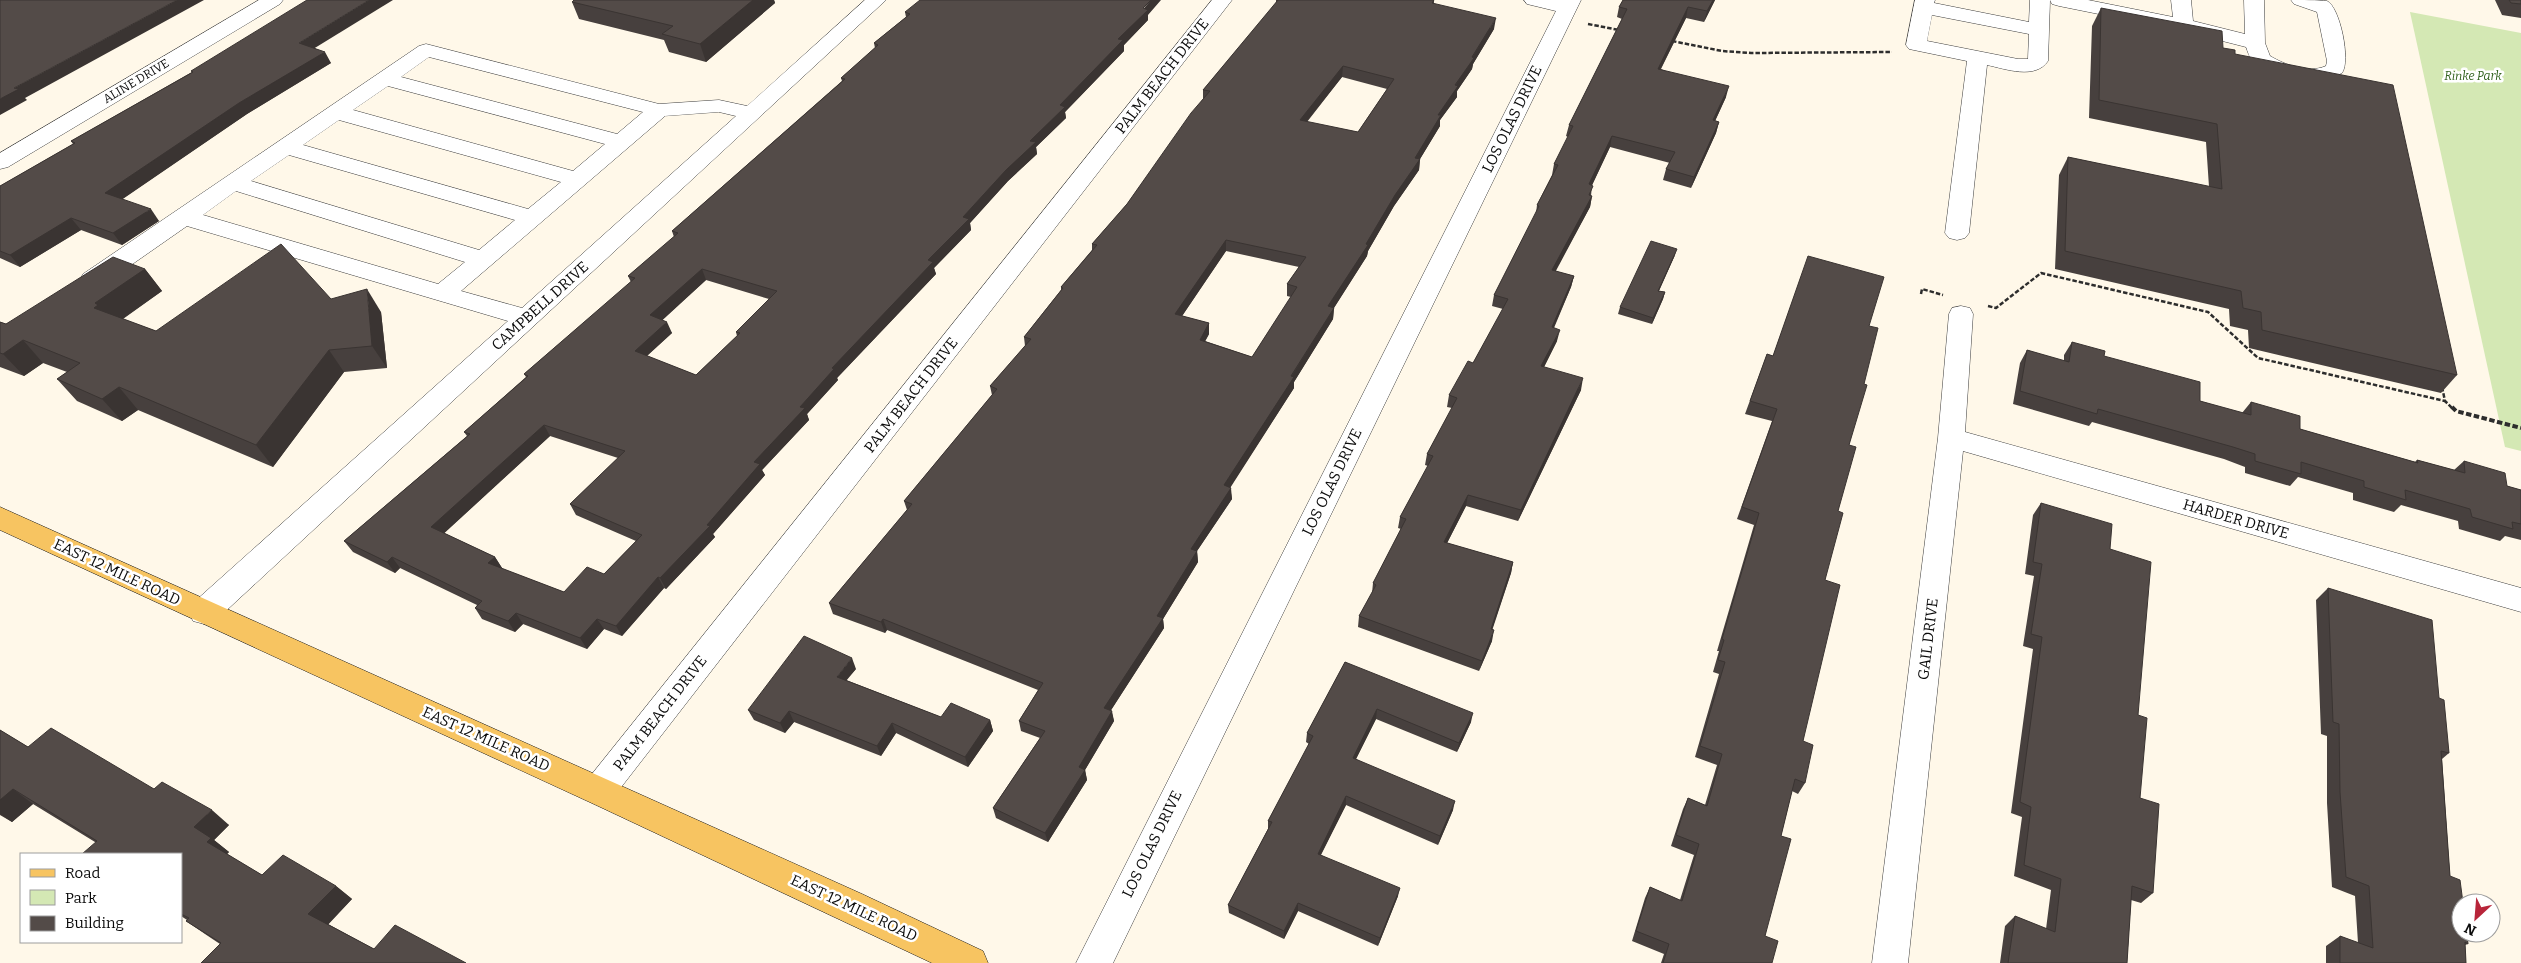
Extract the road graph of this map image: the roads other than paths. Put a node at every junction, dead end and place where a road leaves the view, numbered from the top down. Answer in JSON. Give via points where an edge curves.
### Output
{"nodes":[{"id":1,"x":273,"y":0,"type":"edge"},
{"id":2,"x":876,"y":0,"type":"edge"},
{"id":3,"x":1222,"y":0,"type":"edge"},
{"id":4,"x":1534,"y":0,"type":"edge"},
{"id":5,"x":2040,"y":0,"type":"edge"},
{"id":6,"x":2058,"y":0,"type":"edge"},
{"id":7,"x":2181,"y":0,"type":"edge"},
{"id":8,"x":2254,"y":0,"type":"edge"},
{"id":9,"x":2301,"y":0,"type":"edge"},
{"id":10,"x":1924,"y":3,"type":"edge"},
{"id":11,"x":1566,"y":9,"type":"edge"},
{"id":12,"x":2183,"y":25,"type":"junction"},
{"id":13,"x":2039,"y":30,"type":"junction"},
{"id":14,"x":2255,"y":42,"type":"junction"},
{"id":15,"x":1978,"y":57,"type":"junction"},
{"id":16,"x":385,"y":79,"type":"junction"},
{"id":17,"x":659,"y":110,"type":"junction"},
{"id":18,"x":336,"y":112,"type":"junction"},
{"id":19,"x":752,"y":113,"type":"junction"},
{"id":20,"x":622,"y":142,"type":"junction"},
{"id":21,"x":286,"y":147,"type":"junction"},
{"id":22,"x":0,"y":162,"type":"edge"},
{"id":23,"x":577,"y":179,"type":"junction"},
{"id":24,"x":233,"y":183,"type":"junction"},
{"id":25,"x":184,"y":217,"type":"junction"},
{"id":26,"x":532,"y":217,"type":"junction"},
{"id":27,"x":1957,"y":233,"type":"dead end"},
{"id":28,"x":483,"y":259,"type":"junction"},
{"id":29,"x":74,"y":291,"type":"edge"},
{"id":30,"x":443,"y":293,"type":"junction"},
{"id":31,"x":1955,"y":305,"type":"road end"},
{"id":32,"x":526,"y":318,"type":"junction"},
{"id":33,"x":1951,"y":438,"type":"junction"},
{"id":34,"x":0,"y":518,"type":"edge"},
{"id":35,"x":2521,"y":603,"type":"edge"},
{"id":36,"x":204,"y":612,"type":"junction"},
{"id":37,"x":600,"y":789,"type":"junction"},
{"id":38,"x":970,"y":963,"type":"edge"},
{"id":39,"x":1094,"y":963,"type":"edge"},
{"id":40,"x":1890,"y":963,"type":"edge"}],
"edges":[{"from":1,"to":22,"type":"street","name":"ALINE DRIVE"},
{"from":2,"to":19,"type":"street","name":"CAMPBELL DRIVE"},
{"from":3,"to":37,"type":"street","name":"PALM BEACH DRIVE"},
{"from":4,"to":11,"type":"street"},
{"from":5,"to":13,"type":"street"},
{"from":6,"to":12,"type":"street"},
{"from":7,"to":12,"type":"street"},
{"from":8,"to":14,"type":"street"},
{"from":9,"to":14,"type":"street","via":[[2326,9],[2337,61],[2335,68],[2318,74],[2286,71],[2261,59]]},
{"from":10,"to":13,"type":"street"},
{"from":10,"to":15,"type":"street","via":[[1916,45]]},
{"from":11,"to":39,"type":"street","name":"LOS OLAS DRIVE"},
{"from":12,"to":14,"type":"street"},
{"from":13,"to":15,"type":"street","via":[[2038,60],[2032,65]]},
{"from":15,"to":27,"type":"street"},
{"from":16,"to":17,"type":"street","via":[[426,50]]},
{"from":16,"to":18,"type":"street"},
{"from":16,"to":20,"type":"street"},
{"from":17,"to":19,"type":"street","via":[[719,106]]},
{"from":17,"to":20,"type":"street"},
{"from":18,"to":21,"type":"street"},
{"from":18,"to":23,"type":"street"},
{"from":19,"to":32,"type":"street","name":"CAMPBELL DRIVE"},
{"from":20,"to":23,"type":"street"},
{"from":21,"to":24,"type":"street"},
{"from":21,"to":26,"type":"street"},
{"from":23,"to":26,"type":"street"},
{"from":24,"to":25,"type":"street"},
{"from":24,"to":28,"type":"street"},
{"from":25,"to":29,"type":"street"},
{"from":25,"to":30,"type":"street"},
{"from":26,"to":28,"type":"street"},
{"from":28,"to":30,"type":"street"},
{"from":30,"to":32,"type":"street"},
{"from":31,"to":33,"type":"street","name":"GAIL DRIVE"},
{"from":32,"to":36,"type":"street","name":"CAMPBELL DRIVE"},
{"from":33,"to":35,"type":"street","name":"HARDER DRIVE"},
{"from":33,"to":40,"type":"street","name":"GAIL DRIVE"},
{"from":34,"to":36,"type":"main road","name":"EAST 12 MILE ROAD"},
{"from":36,"to":37,"type":"main road","name":"EAST 12 MILE ROAD"},
{"from":37,"to":38,"type":"main road","name":"EAST 12 MILE ROAD"}]}
